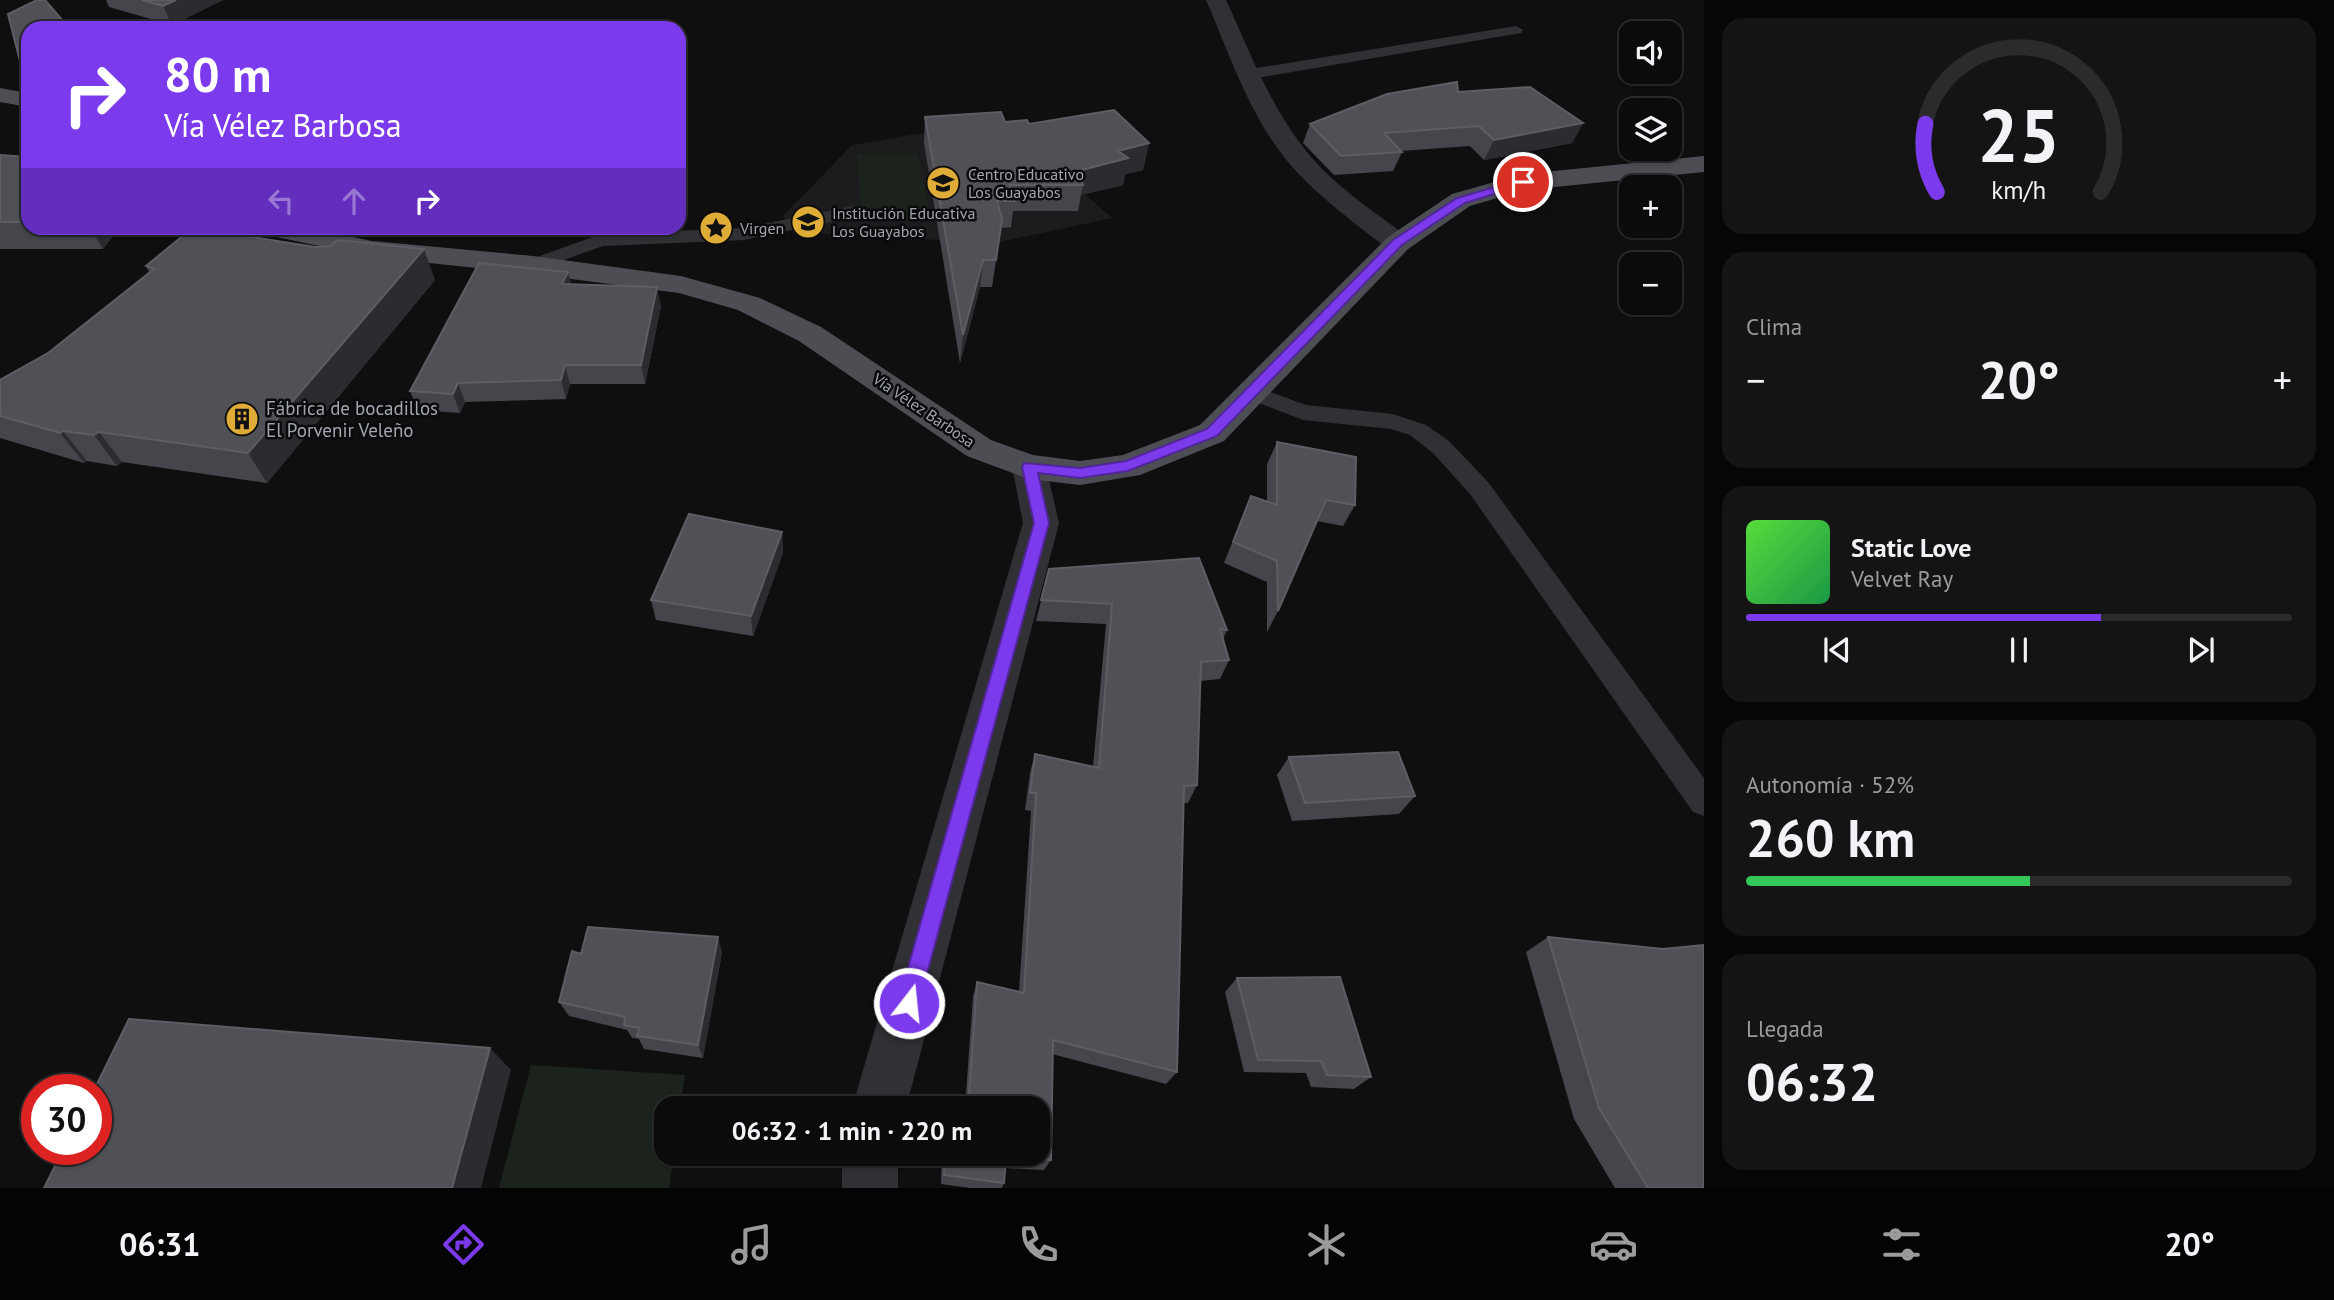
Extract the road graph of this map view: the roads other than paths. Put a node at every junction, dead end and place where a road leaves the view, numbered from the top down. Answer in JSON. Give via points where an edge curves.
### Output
{"nodes":[{"id":1,"x":1216,"y":0,"type":"edge"},
{"id":2,"x":1516,"y":30,"type":"dead end"},
{"id":3,"x":1251,"y":74,"type":"junction"},
{"id":4,"x":0,"y":95,"type":"edge"},
{"id":5,"x":21,"y":99,"type":"edge"},
{"id":6,"x":1704,"y":164,"type":"edge"},
{"id":7,"x":853,"y":212,"type":"dead end"},
{"id":8,"x":305,"y":235,"type":"edge"},
{"id":9,"x":1398,"y":243,"type":"junction"},
{"id":10,"x":533,"y":265,"type":"junction"},
{"id":11,"x":1251,"y":392,"type":"junction"},
{"id":12,"x":1029,"y":467,"type":"junction"},
{"id":13,"x":1704,"y":802,"type":"edge"},
{"id":14,"x":882,"y":1096,"type":"edge"},
{"id":15,"x":870,"y":1166,"type":"edge"},
{"id":16,"x":870,"y":1188,"type":"edge"}],
"edges":[{"from":1,"to":3,"type":"street"},
{"from":2,"to":3,"type":"lane"},
{"from":3,"to":9,"type":"street","via":[[1261,101],[1294,153],[1335,194]]},
{"from":4,"to":5,"type":"main road"},
{"from":6,"to":9,"type":"main road","name":"Vía Vélez Barbosa","via":[[1523,182],[1461,200]]},
{"from":7,"to":10,"type":"lane","via":[[744,234],[601,240]]},
{"from":8,"to":10,"type":"main road","name":"Vía Vélez Barbosa","via":[[372,249]]},
{"from":9,"to":11,"type":"main road","name":"Vía Vélez Barbosa"},
{"from":10,"to":12,"type":"main road","name":"Vía Vélez Barbosa","via":[[681,285],[750,304],[810,334],[979,448]]},
{"from":11,"to":12,"type":"main road","name":"Vía Vélez Barbosa","via":[[1212,433],[1128,466],[1080,473]]},
{"from":11,"to":13,"type":"lane","via":[[1303,412],[1394,422],[1418,430],[1441,447],[1479,488]]},
{"from":12,"to":14,"type":"street","via":[[1041,523]]},
{"from":15,"to":16,"type":"street"}]}
